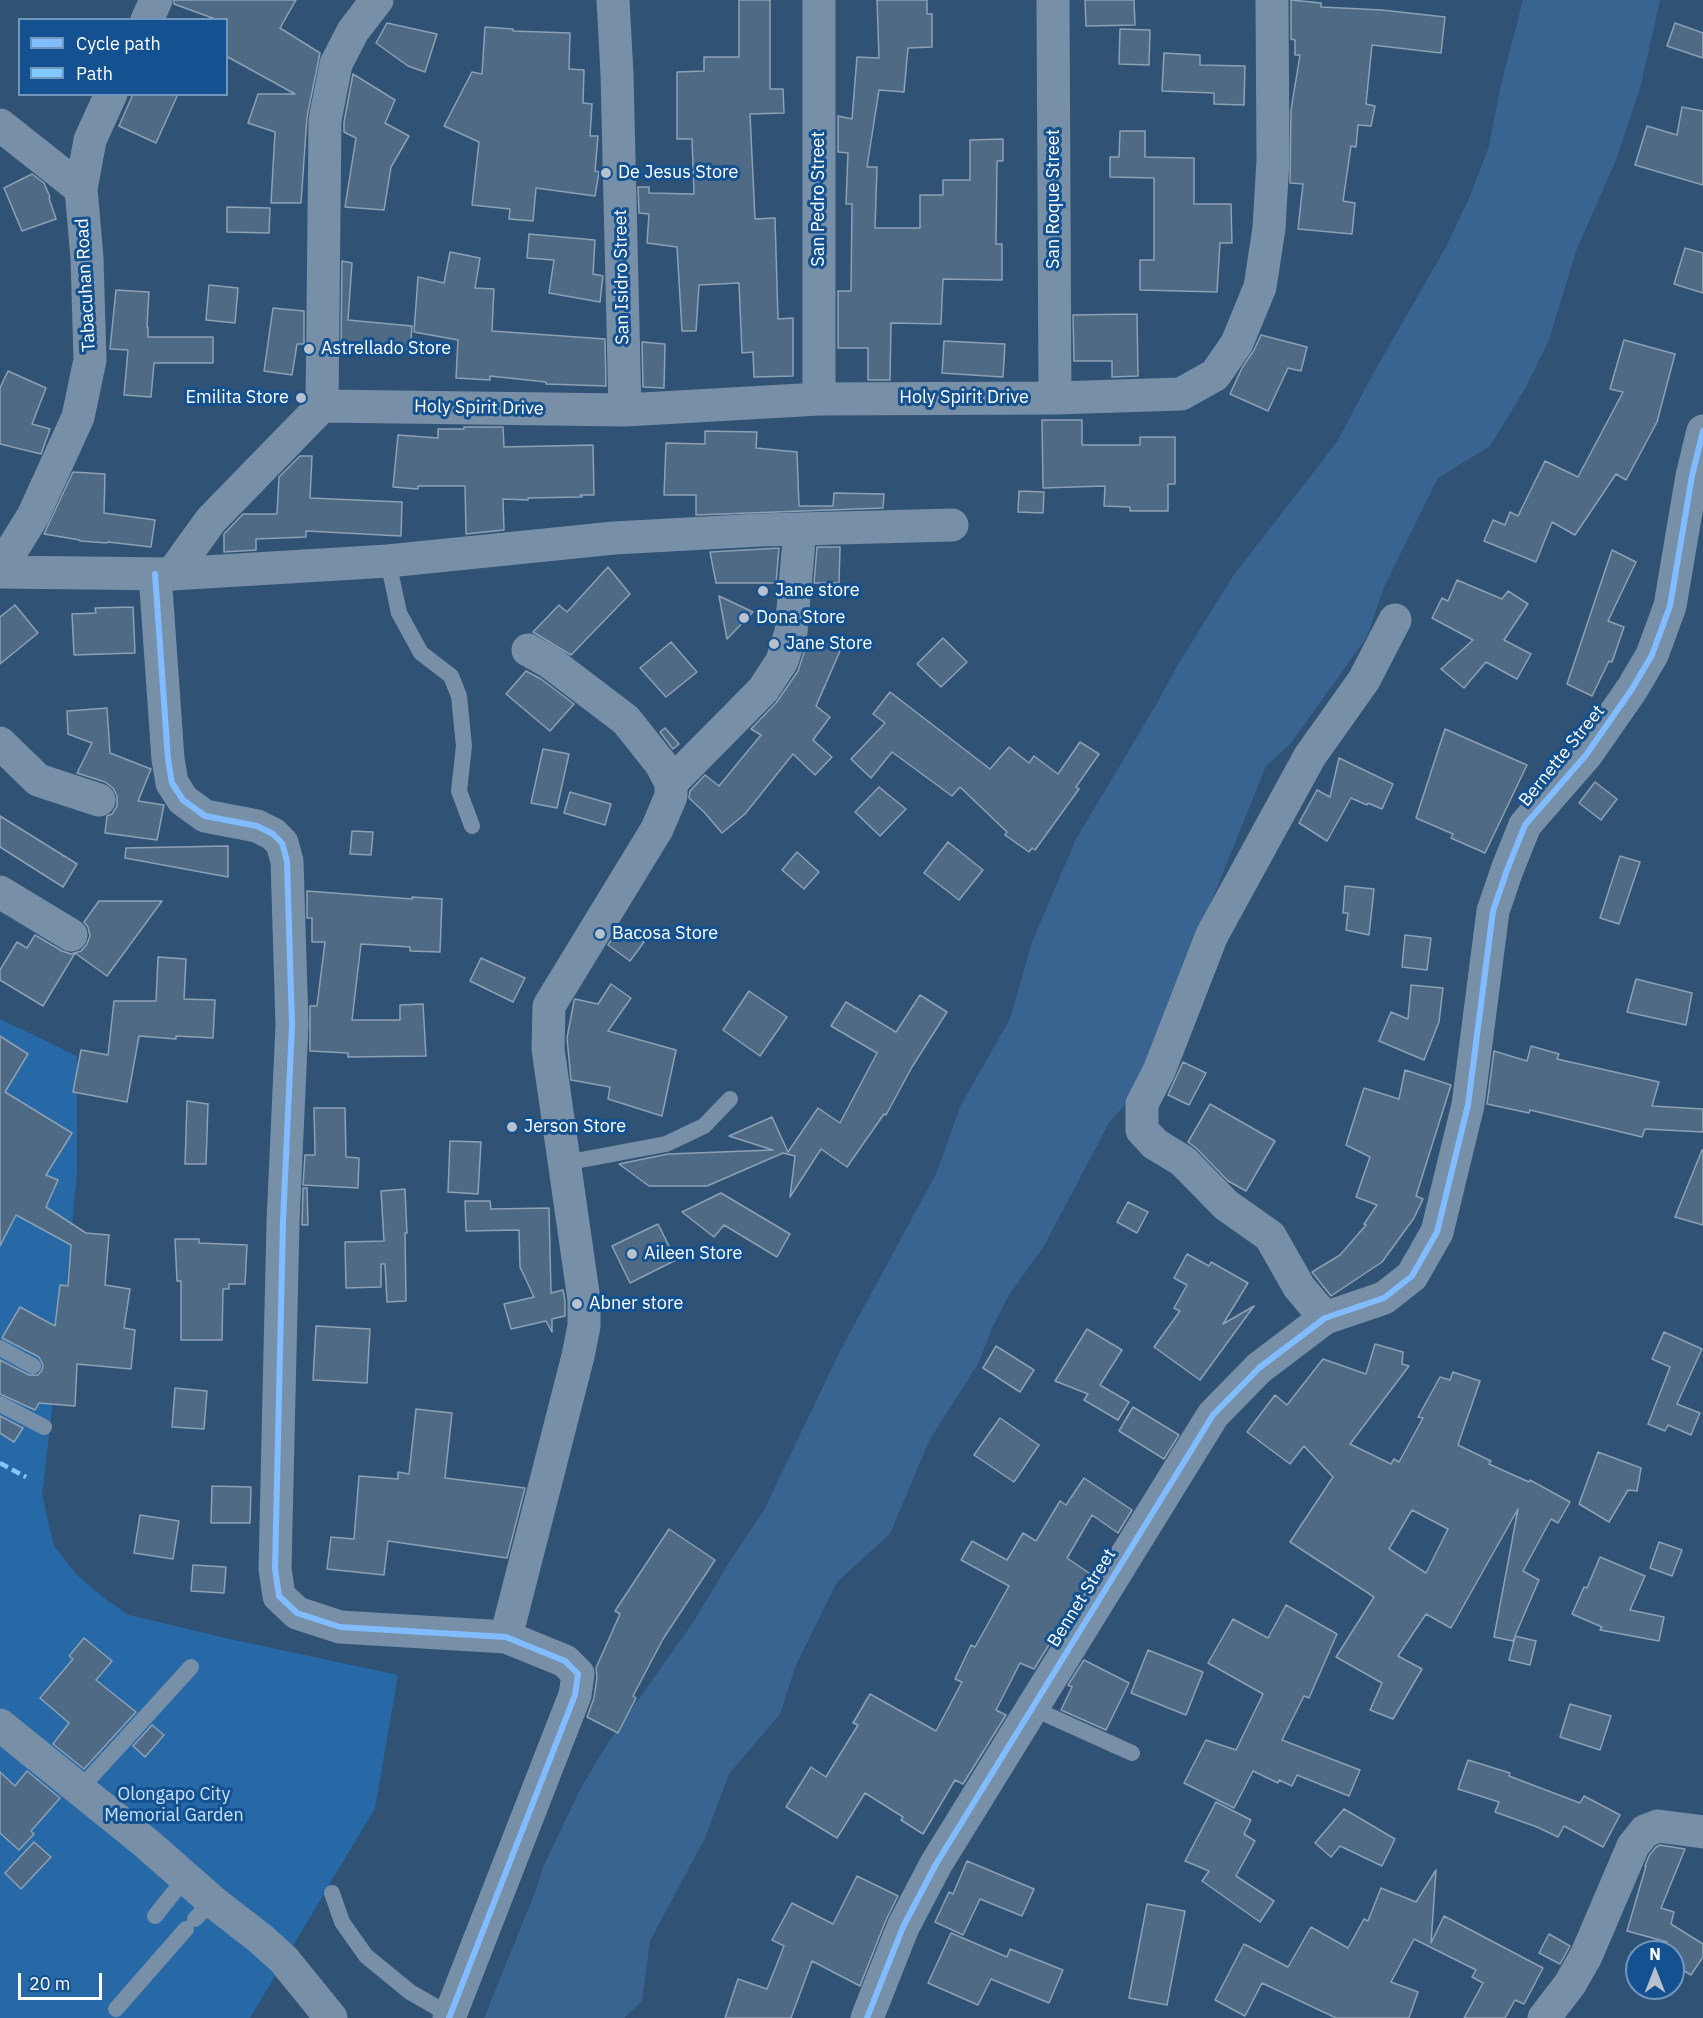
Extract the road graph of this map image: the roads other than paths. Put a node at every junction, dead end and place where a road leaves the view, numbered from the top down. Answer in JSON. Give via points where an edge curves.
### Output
{"nodes":[{"id":1,"x":156,"y":0,"type":"edge"},
{"id":2,"x":377,"y":0,"type":"edge"},
{"id":3,"x":614,"y":0,"type":"edge"},
{"id":4,"x":819,"y":0,"type":"edge"},
{"id":5,"x":1053,"y":0,"type":"edge"},
{"id":6,"x":1272,"y":0,"type":"edge"},
{"id":7,"x":148,"y":18,"type":"edge"},
{"id":8,"x":110,"y":96,"type":"edge"},
{"id":9,"x":0,"y":125,"type":"edge"},
{"id":10,"x":81,"y":189,"type":"junction"},
{"id":11,"x":1055,"y":398,"type":"junction"},
{"id":12,"x":819,"y":399,"type":"junction"},
{"id":13,"x":322,"y":406,"type":"junction"},
{"id":14,"x":625,"y":410,"type":"junction"},
{"id":15,"x":1703,"y":431,"type":"edge"},
{"id":16,"x":952,"y":525,"type":"dead end"},
{"id":17,"x":800,"y":529,"type":"junction"},
{"id":18,"x":388,"y":561,"type":"junction"},
{"id":19,"x":0,"y":571,"type":"edge"},
{"id":20,"x":163,"y":574,"type":"junction"},
{"id":21,"x":1395,"y":620,"type":"dead end"},
{"id":22,"x":528,"y":650,"type":"dead end"},
{"id":23,"x":0,"y":743,"type":"edge"},
{"id":24,"x":671,"y":783,"type":"junction"},
{"id":25,"x":99,"y":800,"type":"dead end"},
{"id":26,"x":472,"y":826,"type":"dead end"},
{"id":27,"x":0,"y":892,"type":"edge"},
{"id":28,"x":71,"y":935,"type":"dead end"},
{"id":29,"x":730,"y":1099,"type":"dead end"},
{"id":30,"x":564,"y":1163,"type":"junction"},
{"id":31,"x":1412,"y":1276,"type":"joint"},
{"id":32,"x":1324,"y":1318,"type":"junction"},
{"id":33,"x":0,"y":1348,"type":"edge"},
{"id":34,"x":33,"y":1366,"type":"dead end"},
{"id":35,"x":0,"y":1404,"type":"edge"},
{"id":36,"x":44,"y":1427,"type":"dead end"},
{"id":37,"x":506,"y":1637,"type":"junction"},
{"id":38,"x":191,"y":1667,"type":"dead end"},
{"id":39,"x":1032,"y":1708,"type":"junction"},
{"id":40,"x":0,"y":1725,"type":"edge"},
{"id":41,"x":1132,"y":1753,"type":"dead end"},
{"id":42,"x":79,"y":1790,"type":"junction"},
{"id":43,"x":1703,"y":1832,"type":"edge"},
{"id":44,"x":186,"y":1877,"type":"junction"},
{"id":45,"x":332,"y":1893,"type":"dead end"},
{"id":46,"x":155,"y":1916,"type":"dead end"},
{"id":47,"x":197,"y":1916,"type":"junction"},
{"id":48,"x":116,"y":2009,"type":"dead end"},
{"id":49,"x":449,"y":2017,"type":"edge"},
{"id":50,"x":331,"y":2018,"type":"edge"},
{"id":51,"x":867,"y":2018,"type":"edge"},
{"id":52,"x":1544,"y":2018,"type":"edge"}],
"edges":[{"from":1,"to":7,"type":"street"},
{"from":2,"to":13,"type":"street","via":[[353,31],[336,64],[325,120]]},
{"from":3,"to":14,"type":"street","name":"San Isidro Street"},
{"from":4,"to":12,"type":"street","name":"San Pedro Street"},
{"from":5,"to":11,"type":"street","name":"San Roque Street"},
{"from":6,"to":11,"type":"street","name":"Holy Spirit Drive","via":[[1273,160],[1269,228],[1260,287],[1237,343],[1215,375],[1181,394]]},
{"from":8,"to":10,"type":"street","name":"Tabacuhan Road","via":[[90,140]]},
{"from":9,"to":10,"type":"street"},
{"from":10,"to":19,"type":"street","name":"Tabacuhan Road","via":[[90,360],[78,417],[33,516]]},
{"from":11,"to":12,"type":"street","name":"Holy Spirit Drive"},
{"from":12,"to":14,"type":"street","name":"Holy Spirit Drive"},
{"from":13,"to":14,"type":"street","name":"Holy Spirit Drive"},
{"from":13,"to":20,"type":"street"},
{"from":15,"to":31,"type":"street","name":"Bernette Street","via":[[1670,606],[1652,655],[1586,755],[1525,825],[1507,870],[1493,911],[1468,1105],[1437,1232]]},
{"from":16,"to":17,"type":"street"},
{"from":17,"to":18,"type":"street","via":[[614,538]]},
{"from":17,"to":24,"type":"street","via":[[791,632],[782,661],[763,690]]},
{"from":18,"to":20,"type":"street"},
{"from":18,"to":26,"type":"lane","via":[[399,613],[421,653],[451,676],[459,696],[464,746],[459,791]]},
{"from":19,"to":20,"type":"street"},
{"from":20,"to":37,"type":"street","via":[[172,783],[183,800],[205,816],[257,826],[273,834],[282,843],[287,861],[292,1025],[275,1545],[279,1596],[297,1613],[340,1627]]},
{"from":21,"to":32,"type":"street","via":[[1364,680],[1310,756],[1212,935],[1159,1071],[1142,1104],[1142,1130],[1155,1144],[1183,1161],[1226,1205],[1270,1236],[1299,1287]]},
{"from":22,"to":24,"type":"street","via":[[626,720],[662,764]]},
{"from":23,"to":25,"type":"street","via":[[38,780]]},
{"from":24,"to":30,"type":"street","via":[[671,796],[657,829],[549,1006],[548,1049]]},
{"from":27,"to":28,"type":"street"},
{"from":29,"to":30,"type":"lane","via":[[704,1126],[666,1144]]},
{"from":30,"to":37,"type":"street","via":[[584,1300],[584,1326]]},
{"from":31,"to":32,"type":"street","name":"Bennet Street","via":[[1384,1298]]},
{"from":32,"to":39,"type":"street","name":"Bennet Street","via":[[1258,1368],[1213,1415]]},
{"from":33,"to":34,"type":"lane"},
{"from":35,"to":36,"type":"lane"},
{"from":37,"to":49,"type":"street","via":[[565,1661],[578,1674],[575,1695]]},
{"from":38,"to":42,"type":"lane"},
{"from":39,"to":41,"type":"lane"},
{"from":39,"to":51,"type":"street","name":"Bennet Street","via":[[936,1864],[903,1927]]},
{"from":40,"to":42,"type":"street"},
{"from":42,"to":44,"type":"street"},
{"from":43,"to":52,"type":"street","via":[[1658,1826],[1645,1831],[1634,1846],[1586,1956]]},
{"from":44,"to":46,"type":"lane"},
{"from":44,"to":47,"type":"street"},
{"from":45,"to":49,"type":"lane","via":[[342,1922],[366,1956]]},
{"from":47,"to":48,"type":"lane"},
{"from":47,"to":50,"type":"street","via":[[261,1939],[284,1960]]}]}
